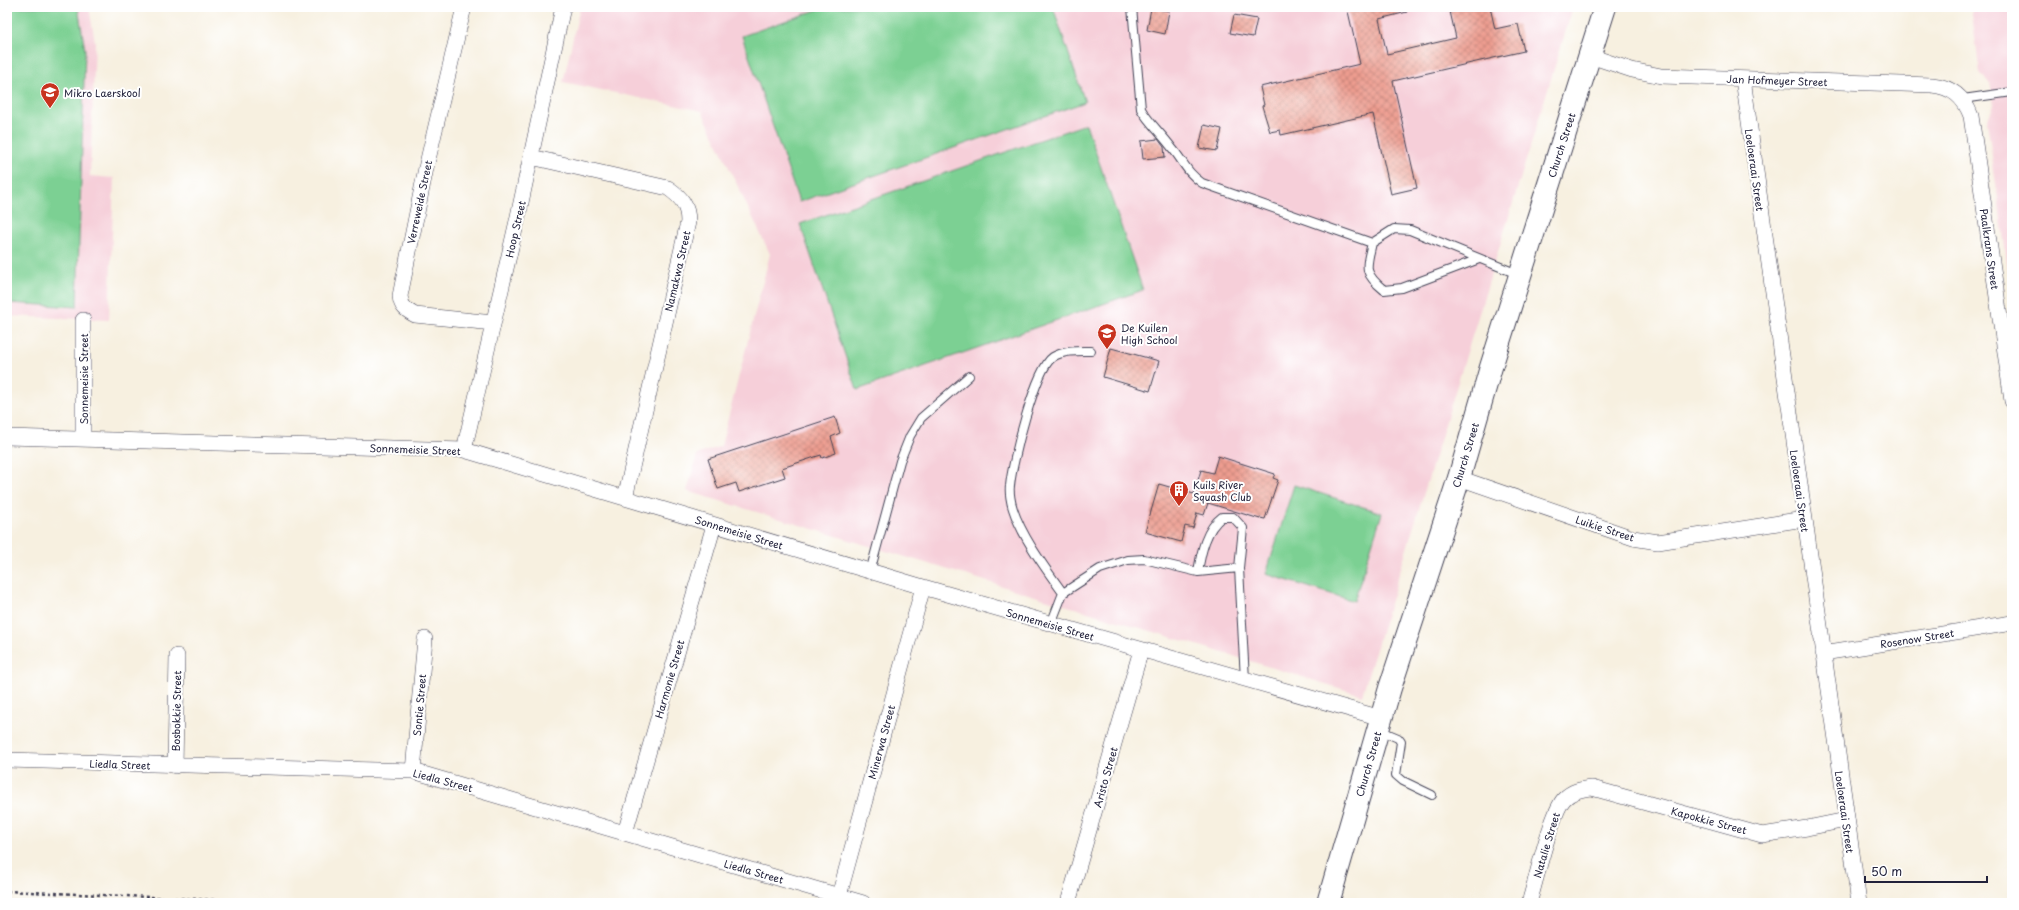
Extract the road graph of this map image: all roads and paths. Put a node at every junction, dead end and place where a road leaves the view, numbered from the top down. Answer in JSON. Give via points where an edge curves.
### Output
{"nodes":[{"id":1,"x":464,"y":7,"type":"edge"},
{"id":2,"x":563,"y":7,"type":"edge"},
{"id":3,"x":1132,"y":7,"type":"edge"},
{"id":4,"x":1605,"y":7,"type":"edge"},
{"id":5,"x":1590,"y":56,"type":"junction"},
{"id":6,"x":1743,"y":79,"type":"junction"},
{"id":7,"x":2012,"y":92,"type":"edge"},
{"id":8,"x":1963,"y":99,"type":"junction"},
{"id":9,"x":530,"y":157,"type":"junction"},
{"id":10,"x":1372,"y":243,"type":"junction"},
{"id":11,"x":1478,"y":259,"type":"junction"},
{"id":12,"x":1520,"y":275,"type":"junction"},
{"id":13,"x":83,"y":320,"type":"dead end"},
{"id":14,"x":493,"y":323,"type":"junction"},
{"id":15,"x":1091,"y":351,"type":"dead end"},
{"id":16,"x":969,"y":376,"type":"dead end"},
{"id":17,"x":2012,"y":401,"type":"edge"},
{"id":18,"x":7,"y":437,"type":"edge"},
{"id":19,"x":83,"y":438,"type":"junction"},
{"id":20,"x":464,"y":450,"type":"junction"},
{"id":21,"x":1459,"y":478,"type":"junction"},
{"id":22,"x":625,"y":498,"type":"junction"},
{"id":23,"x":1804,"y":520,"type":"junction"},
{"id":24,"x":714,"y":525,"type":"junction"},
{"id":25,"x":1238,"y":568,"type":"junction"},
{"id":26,"x":870,"y":572,"type":"junction"},
{"id":27,"x":1198,"y":572,"type":"junction"},
{"id":28,"x":923,"y":587,"type":"junction"},
{"id":29,"x":1062,"y":593,"type":"junction"},
{"id":30,"x":2012,"y":623,"type":"edge"},
{"id":31,"x":1051,"y":624,"type":"junction"},
{"id":32,"x":425,"y":639,"type":"dead end"},
{"id":33,"x":1141,"y":650,"type":"junction"},
{"id":34,"x":1823,"y":653,"type":"junction"},
{"id":35,"x":177,"y":656,"type":"dead end"},
{"id":36,"x":1245,"y":680,"type":"junction"},
{"id":37,"x":1380,"y":724,"type":"junction"},
{"id":38,"x":7,"y":760,"type":"edge"},
{"id":39,"x":176,"y":766,"type":"junction"},
{"id":40,"x":413,"y":771,"type":"junction"},
{"id":41,"x":1572,"y":793,"type":"joint"},
{"id":42,"x":1432,"y":795,"type":"dead end"},
{"id":43,"x":1846,"y":820,"type":"junction"},
{"id":44,"x":625,"y":833,"type":"junction"},
{"id":45,"x":7,"y":891,"type":"edge"},
{"id":46,"x":839,"y":896,"type":"junction"},
{"id":47,"x":290,"y":903,"type":"edge"},
{"id":48,"x":863,"y":903,"type":"edge"},
{"id":49,"x":1068,"y":903,"type":"edge"},
{"id":50,"x":1328,"y":903,"type":"edge"},
{"id":51,"x":1529,"y":903,"type":"edge"},
{"id":52,"x":1859,"y":903,"type":"edge"}],
"edges":[{"from":1,"to":14,"type":"street","name":"Verreweide Street","via":[[426,168],[400,296],[405,310],[415,315]]},
{"from":2,"to":9,"type":"street","name":"Hoop Street"},
{"from":3,"to":10,"type":"lane","via":[[1141,109],[1190,175],[1202,184]]},
{"from":4,"to":5,"type":"street","name":"Church Street"},
{"from":5,"to":6,"type":"street","name":"Jan Hofmeyer Street","via":[[1632,70],[1661,76]]},
{"from":5,"to":12,"type":"street","name":"Church Street"},
{"from":6,"to":8,"type":"street","name":"Jan Hofmeyer Street","via":[[1932,85],[1949,89]]},
{"from":6,"to":23,"type":"street","name":"Loeloeraai Street"},
{"from":7,"to":8,"type":"lane"},
{"from":8,"to":17,"type":"street","name":"Paalkrans Street","via":[[1971,116]]},
{"from":9,"to":14,"type":"street","name":"Hoop Street"},
{"from":9,"to":22,"type":"street","name":"Namakwa Street","via":[[668,188],[686,204],[687,230]]},
{"from":10,"to":11,"type":"lane","via":[[1394,229],[1410,230]]},
{"from":10,"to":11,"type":"lane","via":[[1367,264],[1372,280],[1384,290],[1402,288]]},
{"from":11,"to":12,"type":"lane"},
{"from":12,"to":21,"type":"street","name":"Church Street"},
{"from":13,"to":19,"type":"street","name":"Sonnemeisie Street"},
{"from":14,"to":20,"type":"street","name":"Hoop Street"},
{"from":15,"to":29,"type":"lane","via":[[1069,352],[1052,358],[1039,376],[1015,455],[1009,487],[1014,510],[1029,542]]},
{"from":16,"to":26,"type":"lane","via":[[921,418],[910,436],[900,461]]},
{"from":18,"to":19,"type":"street","name":"Sonnemeisie Street"},
{"from":19,"to":20,"type":"street","name":"Sonnemeisie Street"},
{"from":20,"to":22,"type":"street","name":"Sonnemeisie Street"},
{"from":21,"to":23,"type":"street","name":"Luikie Street","via":[[1633,538],[1658,542]]},
{"from":21,"to":37,"type":"street","name":"Church Street"},
{"from":22,"to":24,"type":"street","name":"Sonnemeisie Street"},
{"from":23,"to":34,"type":"street","name":"Loeloeraai Street"},
{"from":24,"to":26,"type":"street","name":"Sonnemeisie Street"},
{"from":24,"to":44,"type":"street","name":"Harmonie Street"},
{"from":25,"to":27,"type":"lane"},
{"from":25,"to":27,"type":"lane","via":[[1243,528],[1233,517],[1227,516],[1215,522],[1210,529]]},
{"from":25,"to":36,"type":"lane"},
{"from":26,"to":28,"type":"street","name":"Sonnemeisie Street"},
{"from":27,"to":29,"type":"lane","via":[[1144,559],[1128,560],[1100,570]]},
{"from":28,"to":31,"type":"street","name":"Sonnemeisie Street"},
{"from":28,"to":46,"type":"street","name":"Minerwa Street"},
{"from":29,"to":31,"type":"lane"},
{"from":30,"to":34,"type":"street","name":"Rosenow Street"},
{"from":31,"to":33,"type":"street","name":"Sonnemeisie Street"},
{"from":32,"to":40,"type":"street","name":"Sontie Street"},
{"from":33,"to":36,"type":"street","name":"Sonnemeisie Street"},
{"from":33,"to":49,"type":"street","name":"Aristo Street"},
{"from":34,"to":43,"type":"street","name":"Loeloeraai Street"},
{"from":35,"to":39,"type":"street","name":"Bosbokkie Street"},
{"from":36,"to":37,"type":"street","name":"Sonnemeisie Street"},
{"from":37,"to":42,"type":"lane","via":[[1401,742],[1396,775]]},
{"from":37,"to":50,"type":"street","name":"Church Street"},
{"from":38,"to":39,"type":"street","name":"Liedla Street"},
{"from":39,"to":40,"type":"street","name":"Liedla Street"},
{"from":40,"to":44,"type":"street","name":"Liedla Street"},
{"from":41,"to":43,"type":"street","name":"Kapokkie Street","via":[[1592,788],[1762,835]]},
{"from":41,"to":51,"type":"street","name":"Natalie Street","via":[[1558,808]]},
{"from":43,"to":52,"type":"street","name":"Loeloeraai Street"},
{"from":44,"to":46,"type":"street","name":"Liedla Street"},
{"from":45,"to":47,"type":"path"},
{"from":46,"to":48,"type":"street","name":"Liedla Street"}]}
